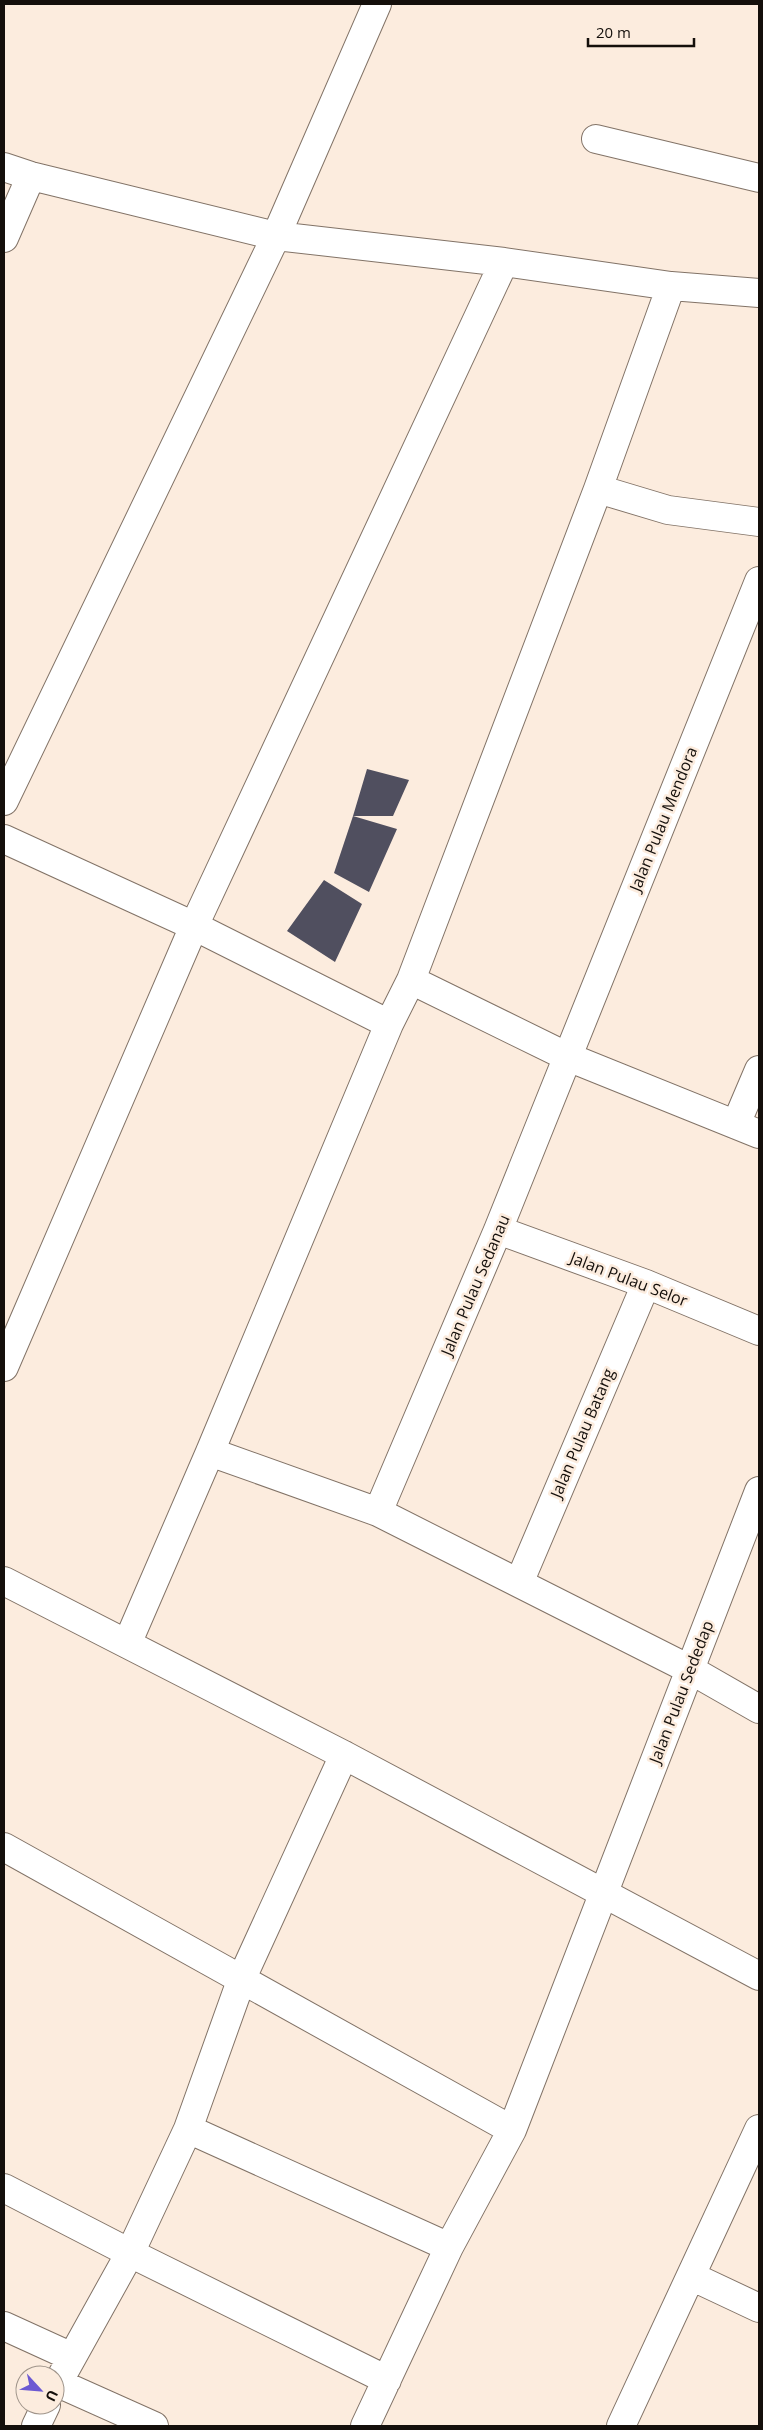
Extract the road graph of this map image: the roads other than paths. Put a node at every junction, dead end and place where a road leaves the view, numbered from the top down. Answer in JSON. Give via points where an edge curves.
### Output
{"nodes":[{"id":1,"x":377,"y":4,"type":"edge"},
{"id":2,"x":596,"y":139,"type":"dead end"},
{"id":3,"x":4,"y":167,"type":"edge"},
{"id":4,"x":31,"y":176,"type":"junction"},
{"id":5,"x":759,"y":178,"type":"edge"},
{"id":6,"x":276,"y":236,"type":"junction"},
{"id":7,"x":4,"y":238,"type":"edge"},
{"id":8,"x":504,"y":262,"type":"junction"},
{"id":9,"x":671,"y":286,"type":"junction"},
{"id":10,"x":759,"y":293,"type":"edge"},
{"id":11,"x":598,"y":489,"type":"junction"},
{"id":12,"x":759,"y":522,"type":"edge"},
{"id":13,"x":759,"y":581,"type":"edge"},
{"id":14,"x":4,"y":801,"type":"edge"},
{"id":15,"x":4,"y":838,"type":"edge"},
{"id":16,"x":194,"y":926,"type":"junction"},
{"id":17,"x":411,"y":980,"type":"junction"},
{"id":18,"x":389,"y":1024,"type":"junction"},
{"id":19,"x":568,"y":1057,"type":"junction"},
{"id":20,"x":759,"y":1070,"type":"edge"},
{"id":21,"x":748,"y":1129,"type":"edge"},
{"id":22,"x":498,"y":1230,"type":"junction"},
{"id":23,"x":646,"y":1284,"type":"junction"},
{"id":24,"x":759,"y":1331,"type":"edge"},
{"id":25,"x":4,"y":1366,"type":"edge"},
{"id":26,"x":210,"y":1452,"type":"junction"},
{"id":27,"x":759,"y":1491,"type":"edge"},
{"id":28,"x":378,"y":1512,"type":"junction"},
{"id":29,"x":4,"y":1581,"type":"edge"},
{"id":30,"x":519,"y":1582,"type":"junction"},
{"id":31,"x":127,"y":1644,"type":"junction"},
{"id":32,"x":689,"y":1669,"type":"junction"},
{"id":33,"x":759,"y":1709,"type":"edge"},
{"id":34,"x":344,"y":1755,"type":"junction"},
{"id":35,"x":4,"y":1847,"type":"edge"},
{"id":36,"x":604,"y":1895,"type":"junction"},
{"id":37,"x":759,"y":1976,"type":"edge"},
{"id":38,"x":242,"y":1978,"type":"junction"},
{"id":39,"x":759,"y":2129,"type":"edge"},
{"id":40,"x":188,"y":2130,"type":"junction"},
{"id":41,"x":512,"y":2130,"type":"junction"},
{"id":42,"x":4,"y":2188,"type":"edge"},
{"id":43,"x":449,"y":2247,"type":"junction"},
{"id":44,"x":130,"y":2253,"type":"junction"},
{"id":45,"x":691,"y":2276,"type":"junction"},
{"id":46,"x":759,"y":2308,"type":"edge"},
{"id":47,"x":4,"y":2326,"type":"edge"},
{"id":48,"x":72,"y":2358,"type":"junction"},
{"id":49,"x":65,"y":2371,"type":"edge"},
{"id":50,"x":387,"y":2380,"type":"junction"},
{"id":51,"x":65,"y":2396,"type":"edge"},
{"id":52,"x":154,"y":2426,"type":"edge"},
{"id":53,"x":364,"y":2426,"type":"edge"},
{"id":54,"x":621,"y":2426,"type":"edge"}],
"edges":[{"from":1,"to":6,"type":"street"},
{"from":2,"to":5,"type":"street"},
{"from":3,"to":4,"type":"street"},
{"from":4,"to":6,"type":"street"},
{"from":4,"to":7,"type":"street"},
{"from":6,"to":8,"type":"street"},
{"from":6,"to":14,"type":"street"},
{"from":8,"to":9,"type":"street"},
{"from":8,"to":16,"type":"street"},
{"from":9,"to":10,"type":"street"},
{"from":9,"to":11,"type":"street"},
{"from":11,"to":12,"type":"street","via":[[668,510]]},
{"from":11,"to":17,"type":"street"},
{"from":13,"to":19,"type":"street","name":"Jalan Pulau Mendora"},
{"from":15,"to":16,"type":"street"},
{"from":16,"to":18,"type":"street"},
{"from":16,"to":25,"type":"street"},
{"from":17,"to":18,"type":"street"},
{"from":17,"to":19,"type":"street"},
{"from":18,"to":26,"type":"street"},
{"from":19,"to":21,"type":"street"},
{"from":19,"to":22,"type":"street","name":"Jalan Pulau Sedanau"},
{"from":20,"to":21,"type":"street"},
{"from":22,"to":23,"type":"street","name":"Jalan Pulau Selor"},
{"from":22,"to":28,"type":"street","name":"Jalan Pulau Sedanau"},
{"from":23,"to":24,"type":"street","name":"Jalan Pulau Selor"},
{"from":23,"to":30,"type":"street","name":"Jalan Pulau Batang"},
{"from":26,"to":28,"type":"street"},
{"from":26,"to":31,"type":"street"},
{"from":27,"to":32,"type":"street","name":"Jalan Pulau Sededap"},
{"from":28,"to":30,"type":"street"},
{"from":29,"to":31,"type":"street"},
{"from":30,"to":32,"type":"street"},
{"from":31,"to":34,"type":"street"},
{"from":32,"to":33,"type":"street"},
{"from":32,"to":36,"type":"street","name":"Jalan Pulau Sededap"},
{"from":34,"to":36,"type":"street"},
{"from":34,"to":38,"type":"street"},
{"from":35,"to":38,"type":"street"},
{"from":36,"to":37,"type":"street"},
{"from":36,"to":41,"type":"street","name":"Jalan Pulau Sededap"},
{"from":38,"to":40,"type":"street"},
{"from":38,"to":41,"type":"street"},
{"from":39,"to":45,"type":"street"},
{"from":40,"to":43,"type":"street"},
{"from":40,"to":44,"type":"street"},
{"from":41,"to":43,"type":"street","name":"Jalan Pulau Sededap"},
{"from":42,"to":44,"type":"street"},
{"from":43,"to":50,"type":"street","name":"Jalan Pulau Sededap"},
{"from":44,"to":48,"type":"street"},
{"from":44,"to":50,"type":"street"},
{"from":45,"to":46,"type":"street"},
{"from":45,"to":54,"type":"street"},
{"from":47,"to":48,"type":"street"},
{"from":48,"to":49,"type":"street"},
{"from":50,"to":53,"type":"street","name":"Jalan Pulau Sededap"},
{"from":51,"to":52,"type":"street"}]}
